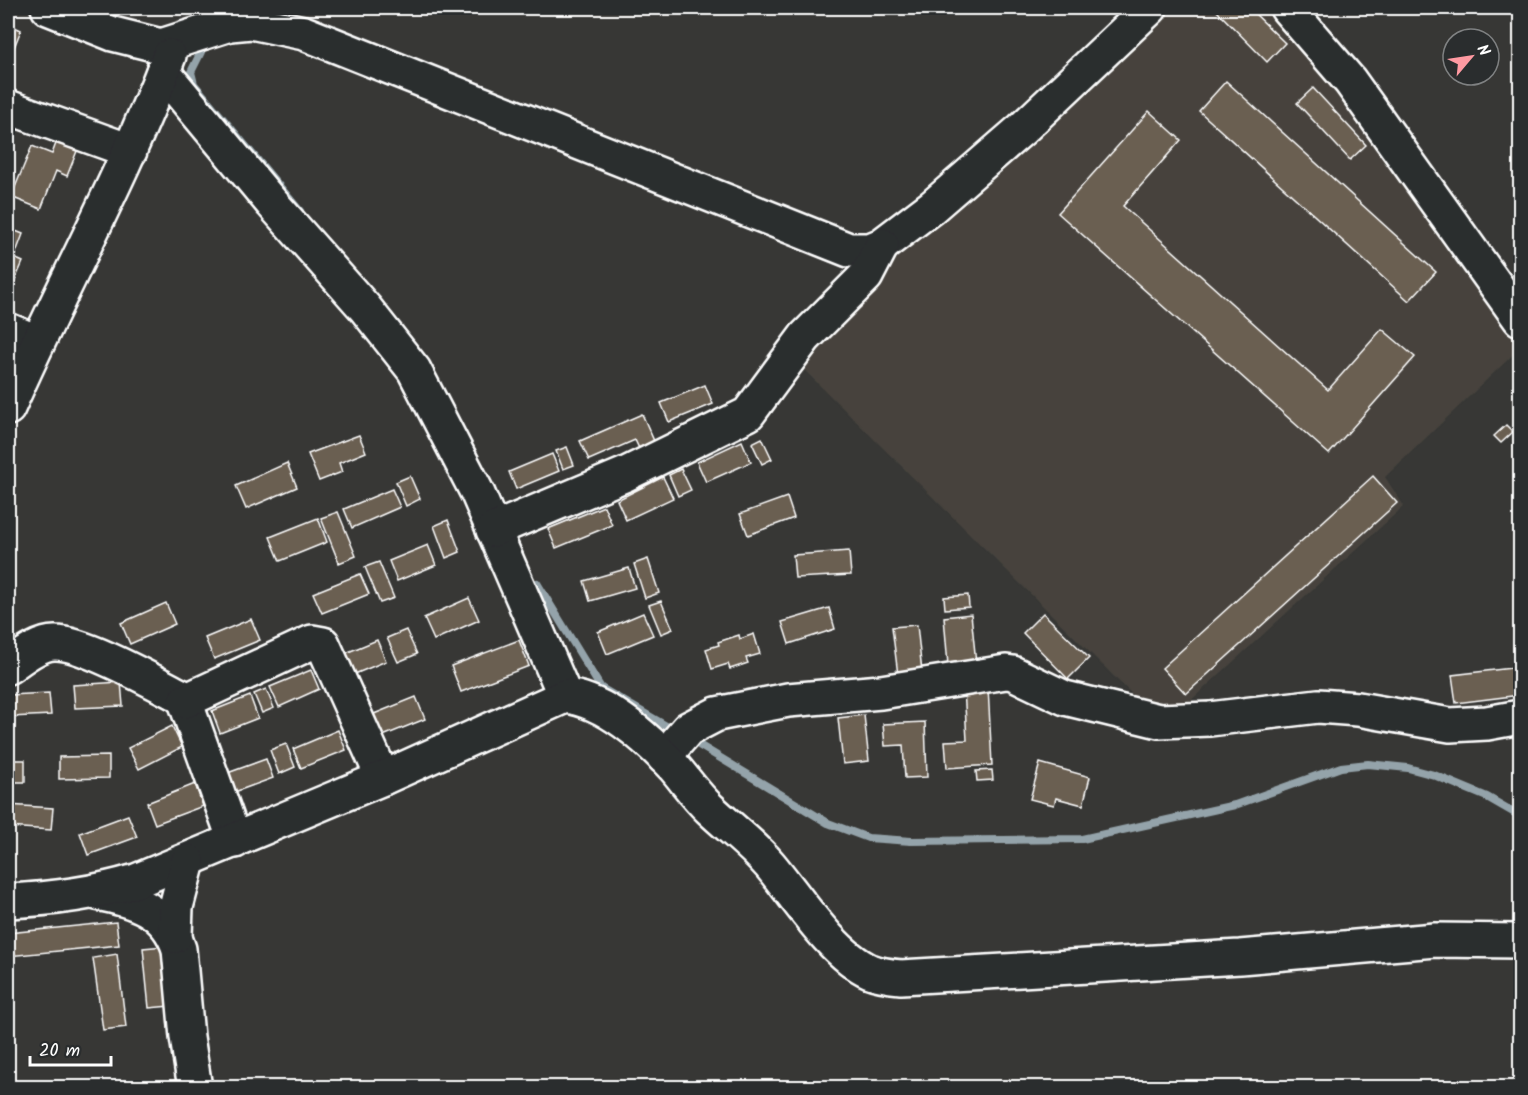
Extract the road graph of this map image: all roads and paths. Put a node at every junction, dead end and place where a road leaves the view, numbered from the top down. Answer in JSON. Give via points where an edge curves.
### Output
{"nodes":[{"id":1,"x":48,"y":8,"type":"edge"},
{"id":2,"x":1150,"y":8,"type":"edge"},
{"id":3,"x":1287,"y":8,"type":"edge"},
{"id":4,"x":254,"y":15,"type":"edge"},
{"id":5,"x":169,"y":58,"type":"junction"},
{"id":6,"x":8,"y":107,"type":"edge"},
{"id":7,"x":130,"y":151,"type":"junction"},
{"id":8,"x":882,"y":245,"type":"junction"},
{"id":9,"x":1521,"y":319,"type":"edge"},
{"id":10,"x":22,"y":336,"type":"edge"},
{"id":11,"x":8,"y":408,"type":"edge"},
{"id":12,"x":493,"y":530,"type":"junction"},
{"id":13,"x":8,"y":667,"type":"edge"},
{"id":14,"x":565,"y":696,"type":"junction"},
{"id":15,"x":185,"y":701,"type":"junction"},
{"id":16,"x":1521,"y":717,"type":"edge"},
{"id":17,"x":676,"y":742,"type":"junction"},
{"id":18,"x":383,"y":778,"type":"junction"},
{"id":19,"x":235,"y":841,"type":"junction"},
{"id":20,"x":188,"y":861,"type":"junction"},
{"id":21,"x":97,"y":892,"type":"junction"},
{"id":22,"x":8,"y":902,"type":"edge"},
{"id":23,"x":176,"y":936,"type":"junction"},
{"id":24,"x":1521,"y":941,"type":"edge"},
{"id":25,"x":195,"y":1088,"type":"edge"}],
"edges":[{"from":1,"to":5,"type":"street","via":[[161,46]]},
{"from":2,"to":8,"type":"street","via":[[1022,129]]},
{"from":3,"to":9,"type":"street","via":[[1350,81]]},
{"from":4,"to":5,"type":"street","via":[[213,29]]},
{"from":4,"to":8,"type":"street","via":[[849,250],[870,250]]},
{"from":5,"to":7,"type":"street"},
{"from":5,"to":12,"type":"street","via":[[402,353],[446,429]]},
{"from":6,"to":7,"type":"street"},
{"from":7,"to":10,"type":"street"},
{"from":8,"to":12,"type":"street","via":[[866,276],[805,337],[748,414],[618,478]]},
{"from":10,"to":11,"type":"street"},
{"from":12,"to":14,"type":"street"},
{"from":13,"to":15,"type":"street","via":[[38,647],[55,642],[147,679]]},
{"from":14,"to":17,"type":"street","via":[[586,700]]},
{"from":14,"to":18,"type":"street"},
{"from":15,"to":18,"type":"street","via":[[312,642],[323,644]]},
{"from":15,"to":19,"type":"street"},
{"from":16,"to":17,"type":"street","via":[[1450,725],[1318,706],[1159,721],[1065,698],[1006,672],[881,692],[788,699],[717,714]]},
{"from":17,"to":24,"type":"street","via":[[709,808],[767,862],[842,951],[859,965],[881,975],[901,977],[1229,957],[1435,939]]},
{"from":18,"to":19,"type":"street"},
{"from":19,"to":20,"type":"street"},
{"from":20,"to":21,"type":"street"},
{"from":20,"to":23,"type":"street","via":[[176,907]]},
{"from":21,"to":22,"type":"street"},
{"from":21,"to":23,"type":"street","via":[[153,911]]},
{"from":23,"to":25,"type":"street"}]}
